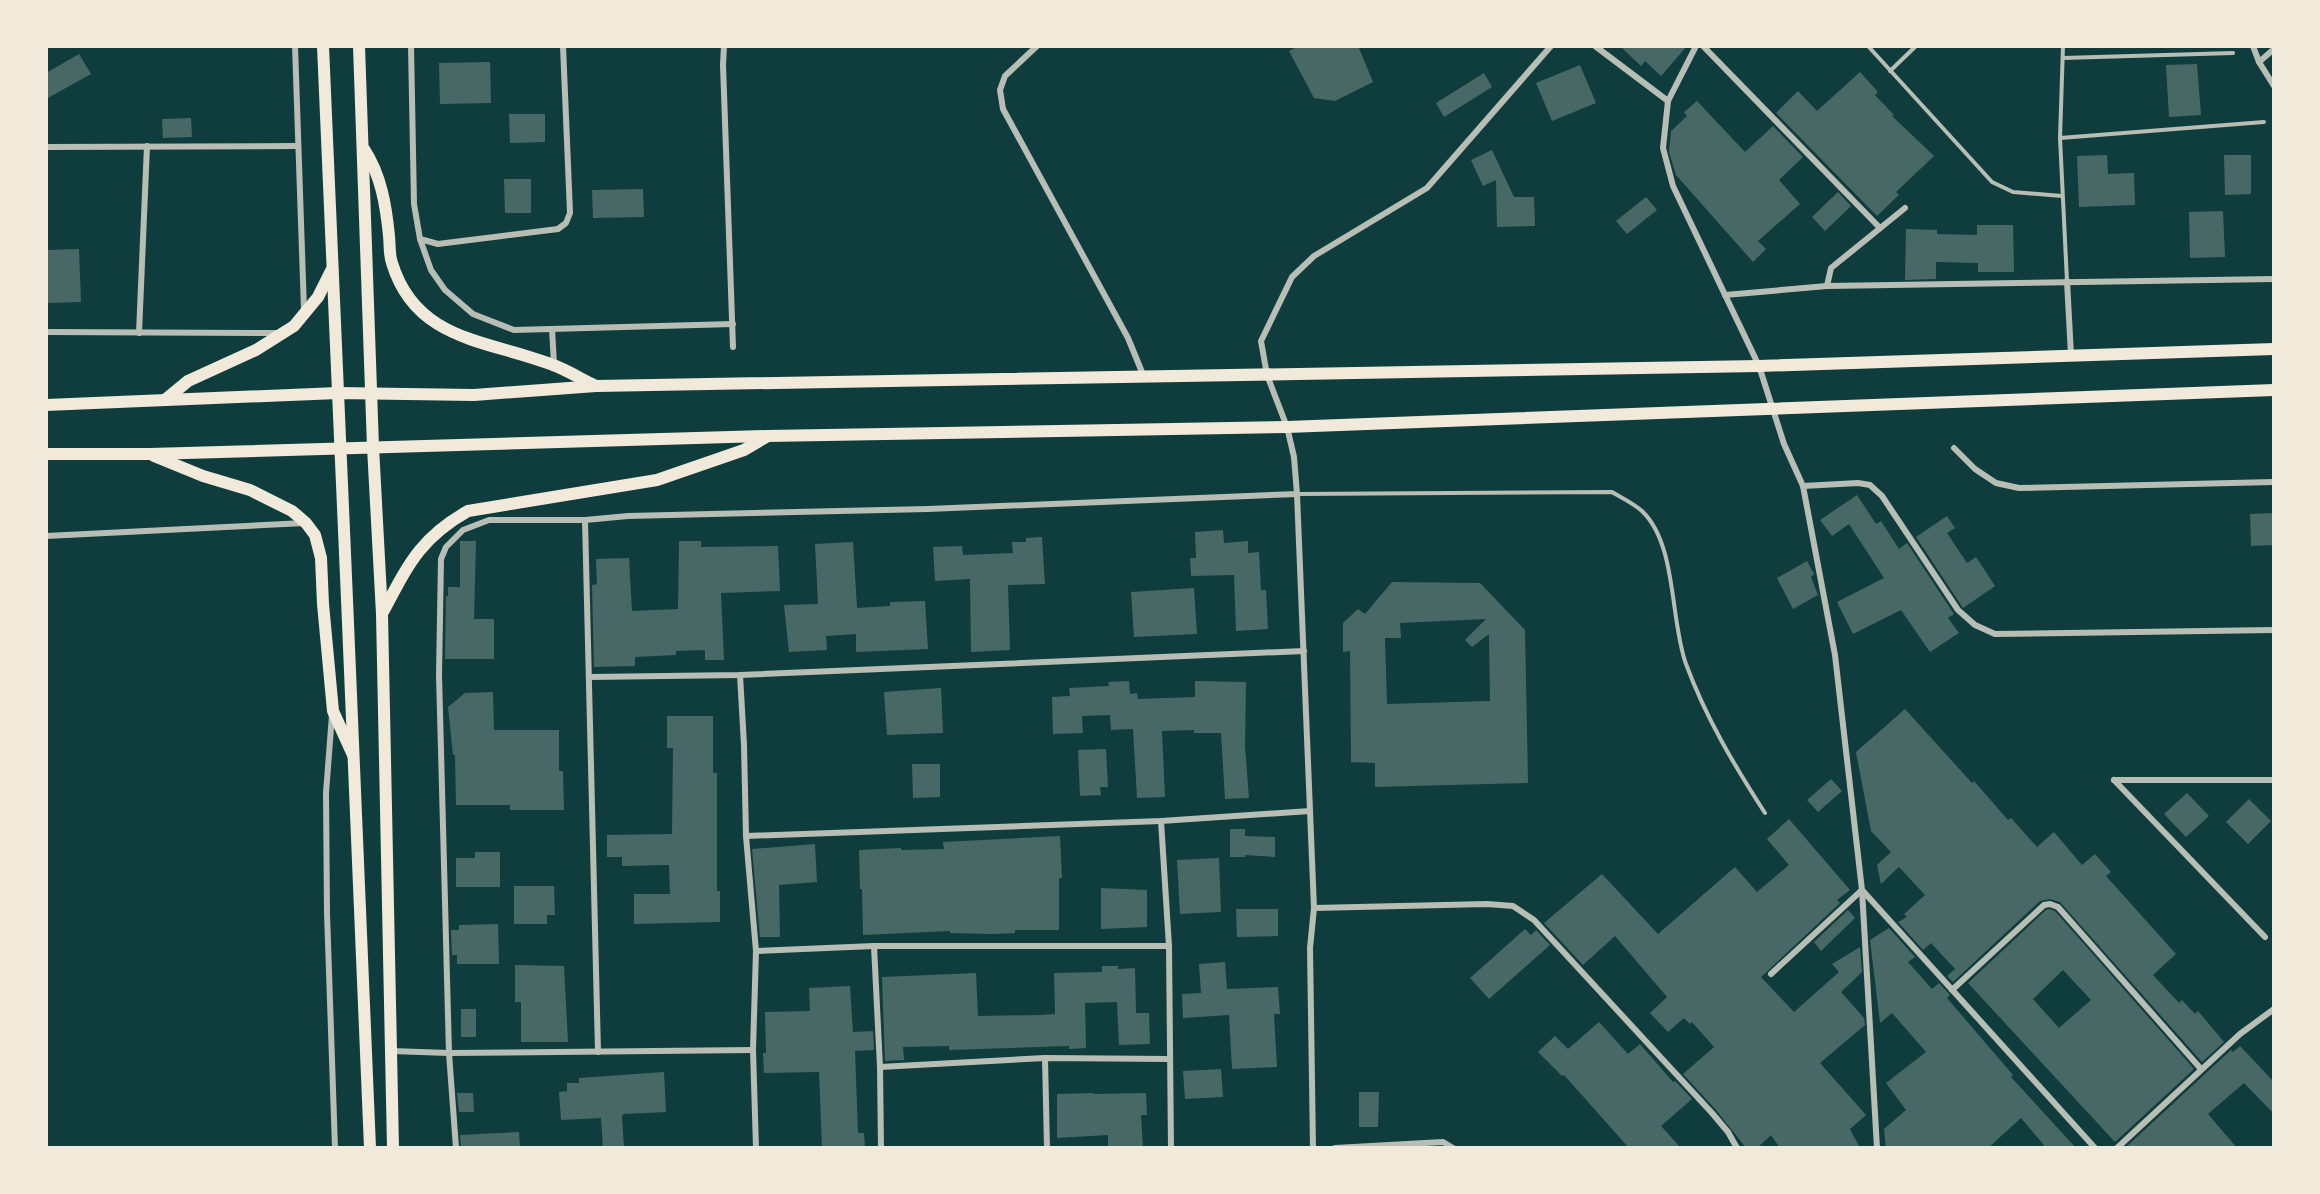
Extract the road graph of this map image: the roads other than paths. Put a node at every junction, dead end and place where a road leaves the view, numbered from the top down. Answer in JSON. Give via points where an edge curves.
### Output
{"nodes":[{"id":1,"x":295,"y":46,"type":"edge"},
{"id":2,"x":323,"y":46,"type":"edge"},
{"id":3,"x":359,"y":46,"type":"edge"},
{"id":4,"x":411,"y":46,"type":"edge"},
{"id":5,"x":563,"y":46,"type":"edge"},
{"id":6,"x":724,"y":46,"type":"edge"},
{"id":7,"x":1037,"y":46,"type":"edge"},
{"id":8,"x":1551,"y":46,"type":"edge"},
{"id":9,"x":1595,"y":46,"type":"edge"},
{"id":10,"x":1696,"y":46,"type":"edge"},
{"id":11,"x":1703,"y":46,"type":"edge"},
{"id":12,"x":1868,"y":46,"type":"edge"},
{"id":13,"x":1916,"y":46,"type":"edge"},
{"id":14,"x":2063,"y":46,"type":"edge"},
{"id":15,"x":2253,"y":46,"type":"edge"},
{"id":16,"x":2274,"y":49,"type":"edge"},
{"id":17,"x":2233,"y":53,"type":"dead end"},
{"id":18,"x":2062,"y":58,"type":"junction"},
{"id":19,"x":2259,"y":62,"type":"junction"},
{"id":20,"x":1890,"y":71,"type":"junction"},
{"id":21,"x":2274,"y":86,"type":"edge"},
{"id":22,"x":1668,"y":101,"type":"junction"},
{"id":23,"x":2264,"y":122,"type":"dead end"},
{"id":24,"x":2060,"y":138,"type":"junction"},
{"id":25,"x":147,"y":146,"type":"junction"},
{"id":26,"x":297,"y":146,"type":"junction"},
{"id":27,"x":46,"y":147,"type":"edge"},
{"id":28,"x":363,"y":148,"type":"junction"},
{"id":29,"x":2062,"y":196,"type":"junction"},
{"id":30,"x":1905,"y":208,"type":"dead end"},
{"id":31,"x":1880,"y":228,"type":"junction"},
{"id":32,"x":420,"y":239,"type":"junction"},
{"id":33,"x":332,"y":270,"type":"junction"},
{"id":34,"x":2274,"y":279,"type":"edge"},
{"id":35,"x":2067,"y":281,"type":"junction"},
{"id":36,"x":1827,"y":286,"type":"junction"},
{"id":37,"x":1725,"y":295,"type":"junction"},
{"id":38,"x":304,"y":314,"type":"junction"},
{"id":39,"x":733,"y":324,"type":"junction"},
{"id":40,"x":552,"y":329,"type":"junction"},
{"id":41,"x":46,"y":332,"type":"edge"},
{"id":42,"x":139,"y":333,"type":"junction"},
{"id":43,"x":282,"y":333,"type":"junction"},
{"id":44,"x":734,"y":347,"type":"dead end"},
{"id":45,"x":2274,"y":349,"type":"edge"},
{"id":46,"x":2070,"y":355,"type":"junction"},
{"id":47,"x":554,"y":365,"type":"junction"},
{"id":48,"x":1759,"y":366,"type":"junction"},
{"id":49,"x":1267,"y":375,"type":"junction"},
{"id":50,"x":1144,"y":377,"type":"junction"},
{"id":51,"x":596,"y":386,"type":"junction"},
{"id":52,"x":2274,"y":390,"type":"edge"},
{"id":53,"x":338,"y":393,"type":"junction"},
{"id":54,"x":372,"y":395,"type":"junction"},
{"id":55,"x":165,"y":400,"type":"junction"},
{"id":56,"x":46,"y":405,"type":"edge"},
{"id":57,"x":1771,"y":408,"type":"junction"},
{"id":58,"x":1287,"y":427,"type":"junction"},
{"id":59,"x":767,"y":436,"type":"junction"},
{"id":60,"x":339,"y":447,"type":"junction"},
{"id":61,"x":373,"y":447,"type":"junction"},
{"id":62,"x":1954,"y":448,"type":"dead end"},
{"id":63,"x":46,"y":454,"type":"edge"},
{"id":64,"x":150,"y":454,"type":"junction"},
{"id":65,"x":2274,"y":482,"type":"edge"},
{"id":66,"x":1803,"y":486,"type":"junction"},
{"id":67,"x":1297,"y":494,"type":"junction"},
{"id":68,"x":585,"y":520,"type":"junction"},
{"id":69,"x":306,"y":523,"type":"junction"},
{"id":70,"x":46,"y":536,"type":"edge"},
{"id":71,"x":382,"y":614,"type":"junction"},
{"id":72,"x":2274,"y":630,"type":"edge"},
{"id":73,"x":1304,"y":651,"type":"junction"},
{"id":74,"x":740,"y":675,"type":"junction"},
{"id":75,"x":589,"y":677,"type":"junction"},
{"id":76,"x":333,"y":711,"type":"junction"},
{"id":77,"x":356,"y":762,"type":"junction"},
{"id":78,"x":2271,"y":780,"type":"edge"},
{"id":79,"x":2274,"y":786,"type":"edge"},
{"id":80,"x":1310,"y":811,"type":"junction"},
{"id":81,"x":1765,"y":813,"type":"dead end"},
{"id":82,"x":1161,"y":821,"type":"junction"},
{"id":83,"x":746,"y":836,"type":"junction"},
{"id":84,"x":1862,"y":890,"type":"junction"},
{"id":85,"x":1314,"y":908,"type":"junction"},
{"id":86,"x":2265,"y":937,"type":"dead end"},
{"id":87,"x":874,"y":946,"type":"junction"},
{"id":88,"x":1169,"y":946,"type":"junction"},
{"id":89,"x":756,"y":951,"type":"junction"},
{"id":90,"x":1771,"y":974,"type":"dead end"},
{"id":91,"x":1952,"y":990,"type":"junction"},
{"id":92,"x":2274,"y":1009,"type":"edge"},
{"id":93,"x":753,"y":1050,"type":"junction"},
{"id":94,"x":391,"y":1051,"type":"junction"},
{"id":95,"x":598,"y":1052,"type":"junction"},
{"id":96,"x":449,"y":1053,"type":"junction"},
{"id":97,"x":1045,"y":1058,"type":"junction"},
{"id":98,"x":1169,"y":1059,"type":"junction"},
{"id":99,"x":880,"y":1068,"type":"junction"},
{"id":100,"x":2201,"y":1069,"type":"junction"},
{"id":101,"x":335,"y":1148,"type":"edge"},
{"id":102,"x":370,"y":1148,"type":"edge"},
{"id":103,"x":393,"y":1148,"type":"edge"},
{"id":104,"x":456,"y":1148,"type":"edge"},
{"id":105,"x":756,"y":1148,"type":"edge"},
{"id":106,"x":881,"y":1148,"type":"edge"},
{"id":107,"x":1047,"y":1148,"type":"edge"},
{"id":108,"x":1171,"y":1148,"type":"edge"},
{"id":109,"x":1313,"y":1148,"type":"edge"},
{"id":110,"x":1335,"y":1148,"type":"edge"},
{"id":111,"x":1453,"y":1148,"type":"edge"},
{"id":112,"x":1737,"y":1148,"type":"edge"},
{"id":113,"x":1877,"y":1148,"type":"edge"},
{"id":114,"x":2095,"y":1148,"type":"edge"},
{"id":115,"x":2117,"y":1148,"type":"edge"}],
"edges":[{"from":1,"to":26,"type":"street"},
{"from":2,"to":33,"type":"main road"},
{"from":3,"to":28,"type":"main road"},
{"from":4,"to":32,"type":"street","via":[[414,204]]},
{"from":5,"to":32,"type":"street","via":[[570,213],[566,223],[558,229],[438,244]]},
{"from":6,"to":39,"type":"street"},
{"from":7,"to":50,"type":"street","via":[[1005,75],[1000,90],[1003,109],[1128,338]]},
{"from":8,"to":49,"type":"street","via":[[1427,188],[1298,269],[1261,341]]},
{"from":9,"to":22,"type":"street"},
{"from":10,"to":22,"type":"street"},
{"from":11,"to":31,"type":"street"},
{"from":12,"to":20,"type":"lane"},
{"from":13,"to":20,"type":"lane"},
{"from":14,"to":18,"type":"lane"},
{"from":15,"to":19,"type":"street"},
{"from":16,"to":19,"type":"street"},
{"from":17,"to":18,"type":"lane"},
{"from":18,"to":24,"type":"lane"},
{"from":19,"to":21,"type":"street"},
{"from":20,"to":29,"type":"lane","via":[[1992,182],[2013,192]]},
{"from":22,"to":37,"type":"street","via":[[1663,148],[1673,186]]},
{"from":23,"to":24,"type":"lane"},
{"from":24,"to":29,"type":"lane"},
{"from":25,"to":26,"type":"street"},
{"from":25,"to":27,"type":"street"},
{"from":25,"to":42,"type":"street"},
{"from":26,"to":38,"type":"street"},
{"from":28,"to":47,"type":"main road","via":[[375,165],[383,195],[391,261],[399,283],[418,310],[432,322],[468,340]]},
{"from":28,"to":54,"type":"main road"},
{"from":29,"to":35,"type":"lane"},
{"from":30,"to":31,"type":"street"},
{"from":31,"to":36,"type":"street","via":[[1831,268]]},
{"from":32,"to":40,"type":"street","via":[[431,270],[445,290],[473,314],[514,330]]},
{"from":33,"to":38,"type":"main road"},
{"from":33,"to":53,"type":"main road"},
{"from":34,"to":35,"type":"street"},
{"from":35,"to":36,"type":"street"},
{"from":35,"to":46,"type":"street"},
{"from":36,"to":37,"type":"street"},
{"from":37,"to":48,"type":"street"},
{"from":38,"to":43,"type":"main road"},
{"from":39,"to":40,"type":"street"},
{"from":39,"to":44,"type":"street"},
{"from":40,"to":47,"type":"street"},
{"from":41,"to":42,"type":"street"},
{"from":42,"to":43,"type":"street"},
{"from":43,"to":55,"type":"main road","via":[[256,350],[188,381]]},
{"from":45,"to":46,"type":"main road"},
{"from":46,"to":48,"type":"main road"},
{"from":47,"to":51,"type":"main road"},
{"from":48,"to":49,"type":"main road"},
{"from":48,"to":57,"type":"street"},
{"from":49,"to":50,"type":"main road"},
{"from":49,"to":58,"type":"street"},
{"from":50,"to":51,"type":"main road"},
{"from":51,"to":54,"type":"main road","via":[[474,395]]},
{"from":52,"to":57,"type":"main road"},
{"from":53,"to":54,"type":"main road"},
{"from":53,"to":55,"type":"main road"},
{"from":53,"to":60,"type":"main road"},
{"from":54,"to":61,"type":"main road"},
{"from":55,"to":56,"type":"main road"},
{"from":57,"to":58,"type":"main road"},
{"from":57,"to":66,"type":"street"},
{"from":58,"to":59,"type":"main road"},
{"from":58,"to":67,"type":"street"},
{"from":59,"to":61,"type":"main road"},
{"from":59,"to":71,"type":"main road","via":[[744,450],[657,480],[468,511],[446,523],[423,544]]},
{"from":60,"to":61,"type":"main road"},
{"from":60,"to":64,"type":"main road"},
{"from":60,"to":77,"type":"main road"},
{"from":61,"to":71,"type":"main road"},
{"from":62,"to":65,"type":"street","via":[[1996,483],[2019,488]]},
{"from":63,"to":64,"type":"main road"},
{"from":64,"to":69,"type":"main road","via":[[202,476],[250,490],[292,511]]},
{"from":66,"to":72,"type":"street","via":[[1870,485],[1882,496],[1959,610],[1975,625],[1995,634]]},
{"from":66,"to":84,"type":"street","via":[[1835,655]]},
{"from":67,"to":68,"type":"street"},
{"from":67,"to":73,"type":"street"},
{"from":67,"to":81,"type":"lane","via":[[1612,492],[1643,512],[1663,543],[1685,661],[1704,710]]},
{"from":68,"to":75,"type":"street"},
{"from":68,"to":96,"type":"street","via":[[489,520],[463,530],[446,547],[441,559],[439,675]]},
{"from":69,"to":70,"type":"street"},
{"from":69,"to":76,"type":"main road","via":[[315,535],[321,558]]},
{"from":71,"to":94,"type":"main road"},
{"from":73,"to":74,"type":"street"},
{"from":73,"to":80,"type":"street"},
{"from":74,"to":75,"type":"street"},
{"from":74,"to":83,"type":"street"},
{"from":75,"to":95,"type":"street"},
{"from":76,"to":77,"type":"main road"},
{"from":76,"to":101,"type":"street","via":[[326,793]]},
{"from":77,"to":102,"type":"main road"},
{"from":78,"to":79,"type":"street"},
{"from":78,"to":86,"type":"street","via":[[2114,780]]},
{"from":80,"to":82,"type":"street"},
{"from":80,"to":85,"type":"street"},
{"from":82,"to":83,"type":"street"},
{"from":82,"to":88,"type":"street"},
{"from":83,"to":89,"type":"street"},
{"from":84,"to":90,"type":"street"},
{"from":84,"to":91,"type":"street"},
{"from":84,"to":113,"type":"street"},
{"from":85,"to":109,"type":"street","via":[[1310,948]]},
{"from":85,"to":112,"type":"street","via":[[1513,906],[1542,928],[1712,1113]]},
{"from":87,"to":88,"type":"street"},
{"from":87,"to":89,"type":"street"},
{"from":87,"to":99,"type":"street"},
{"from":88,"to":98,"type":"street"},
{"from":89,"to":93,"type":"street"},
{"from":91,"to":100,"type":"street","via":[[2044,905],[2050,904],[2058,907]]},
{"from":91,"to":114,"type":"street"},
{"from":92,"to":100,"type":"street"},
{"from":93,"to":95,"type":"street"},
{"from":93,"to":105,"type":"street"},
{"from":94,"to":96,"type":"street"},
{"from":94,"to":103,"type":"main road"},
{"from":95,"to":96,"type":"street"},
{"from":96,"to":104,"type":"street"},
{"from":97,"to":98,"type":"street"},
{"from":97,"to":99,"type":"street"},
{"from":97,"to":107,"type":"street"},
{"from":98,"to":108,"type":"street"},
{"from":99,"to":106,"type":"street"},
{"from":100,"to":115,"type":"street"},
{"from":110,"to":111,"type":"street","via":[[1443,1142]]}]}
